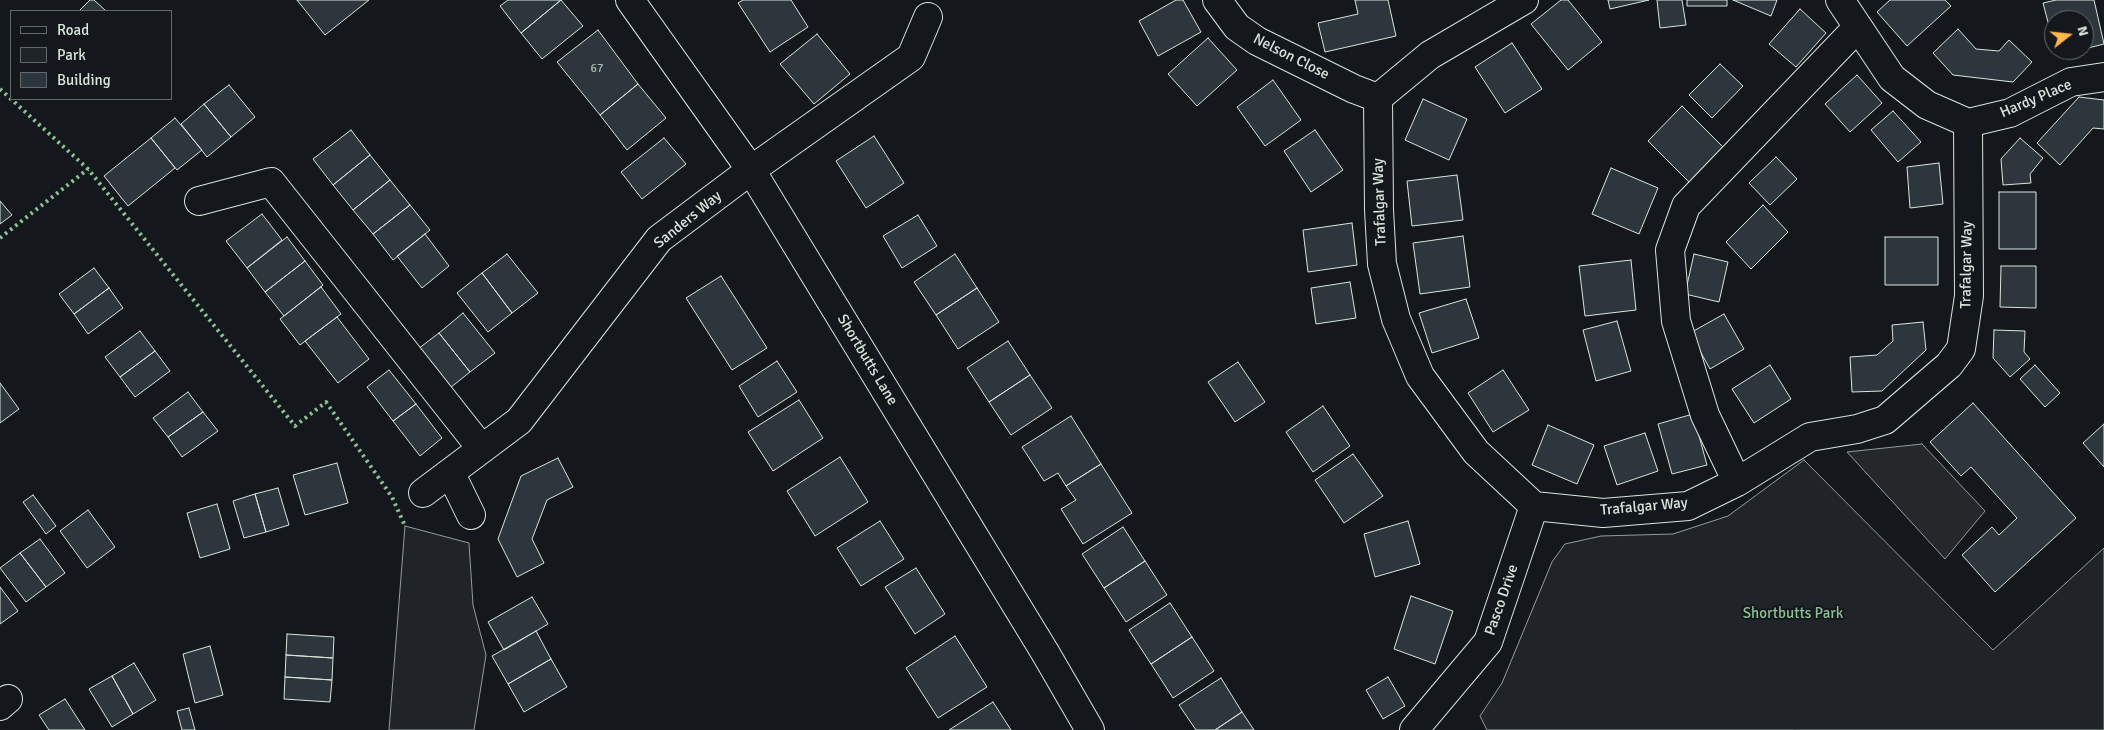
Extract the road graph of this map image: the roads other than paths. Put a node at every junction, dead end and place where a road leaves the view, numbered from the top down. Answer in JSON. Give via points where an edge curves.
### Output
{"nodes":[{"id":1,"x":630,"y":0,"type":"edge"},
{"id":2,"x":1217,"y":0,"type":"edge"},
{"id":3,"x":1524,"y":0,"type":"edge"},
{"id":4,"x":1840,"y":0,"type":"edge"},
{"id":5,"x":928,"y":16,"type":"dead end"},
{"id":6,"x":1857,"y":28,"type":"junction"},
{"id":7,"x":2104,"y":77,"type":"edge"},
{"id":8,"x":1378,"y":98,"type":"junction"},
{"id":9,"x":1968,"y":123,"type":"junction"},
{"id":10,"x":751,"y":170,"type":"junction"},
{"id":11,"x":199,"y":201,"type":"dead end"},
{"id":12,"x":482,"y":449,"type":"junction"},
{"id":13,"x":451,"y":474,"type":"junction"},
{"id":14,"x":1737,"y":482,"type":"junction"},
{"id":15,"x":423,"y":493,"type":"dead end"},
{"id":16,"x":1534,"y":506,"type":"junction"},
{"id":17,"x":471,"y":515,"type":"dead end"},
{"id":18,"x":1090,"y":730,"type":"edge"},
{"id":19,"x":1414,"y":730,"type":"edge"}],
"edges":[{"from":1,"to":10,"type":"street","name":"Shortbutts Lane"},
{"from":2,"to":8,"type":"street","name":"Nelson Close","via":[[1238,27],[1257,41]]},
{"from":3,"to":8,"type":"street","via":[[1430,55]]},
{"from":4,"to":6,"type":"street"},
{"from":5,"to":10,"type":"street","name":"Sanders Way","via":[[910,57]]},
{"from":6,"to":9,"type":"street","via":[[1892,78],[1927,105]]},
{"from":6,"to":14,"type":"street","via":[[1686,206],[1670,250],[1676,321],[1705,415]]},
{"from":7,"to":9,"type":"street","name":"Hardy Place","via":[[2071,82],[2010,113]]},
{"from":8,"to":16,"type":"street","name":"Trafalgar Way","via":[[1382,264],[1396,319],[1420,376],[1446,414],[1476,452]]},
{"from":9,"to":14,"type":"street","name":"Trafalgar Way","via":[[1969,296],[1961,349],[1949,364],[1885,420],[1857,430],[1810,437]]},
{"from":10,"to":12,"type":"street","name":"Sanders Way","via":[[659,239],[519,421]]},
{"from":10,"to":18,"type":"street","name":"Shortbutts Lane"},
{"from":11,"to":12,"type":"street","via":[[271,182]]},
{"from":12,"to":13,"type":"street","name":"Sanders Way"},
{"from":13,"to":15,"type":"street","name":"Sanders Way"},
{"from":13,"to":17,"type":"street"},
{"from":14,"to":16,"type":"street","name":"Trafalgar Way","via":[[1688,506],[1603,513]]},
{"from":16,"to":19,"type":"street","name":"Pasco Drive","via":[[1488,642]]}]}
